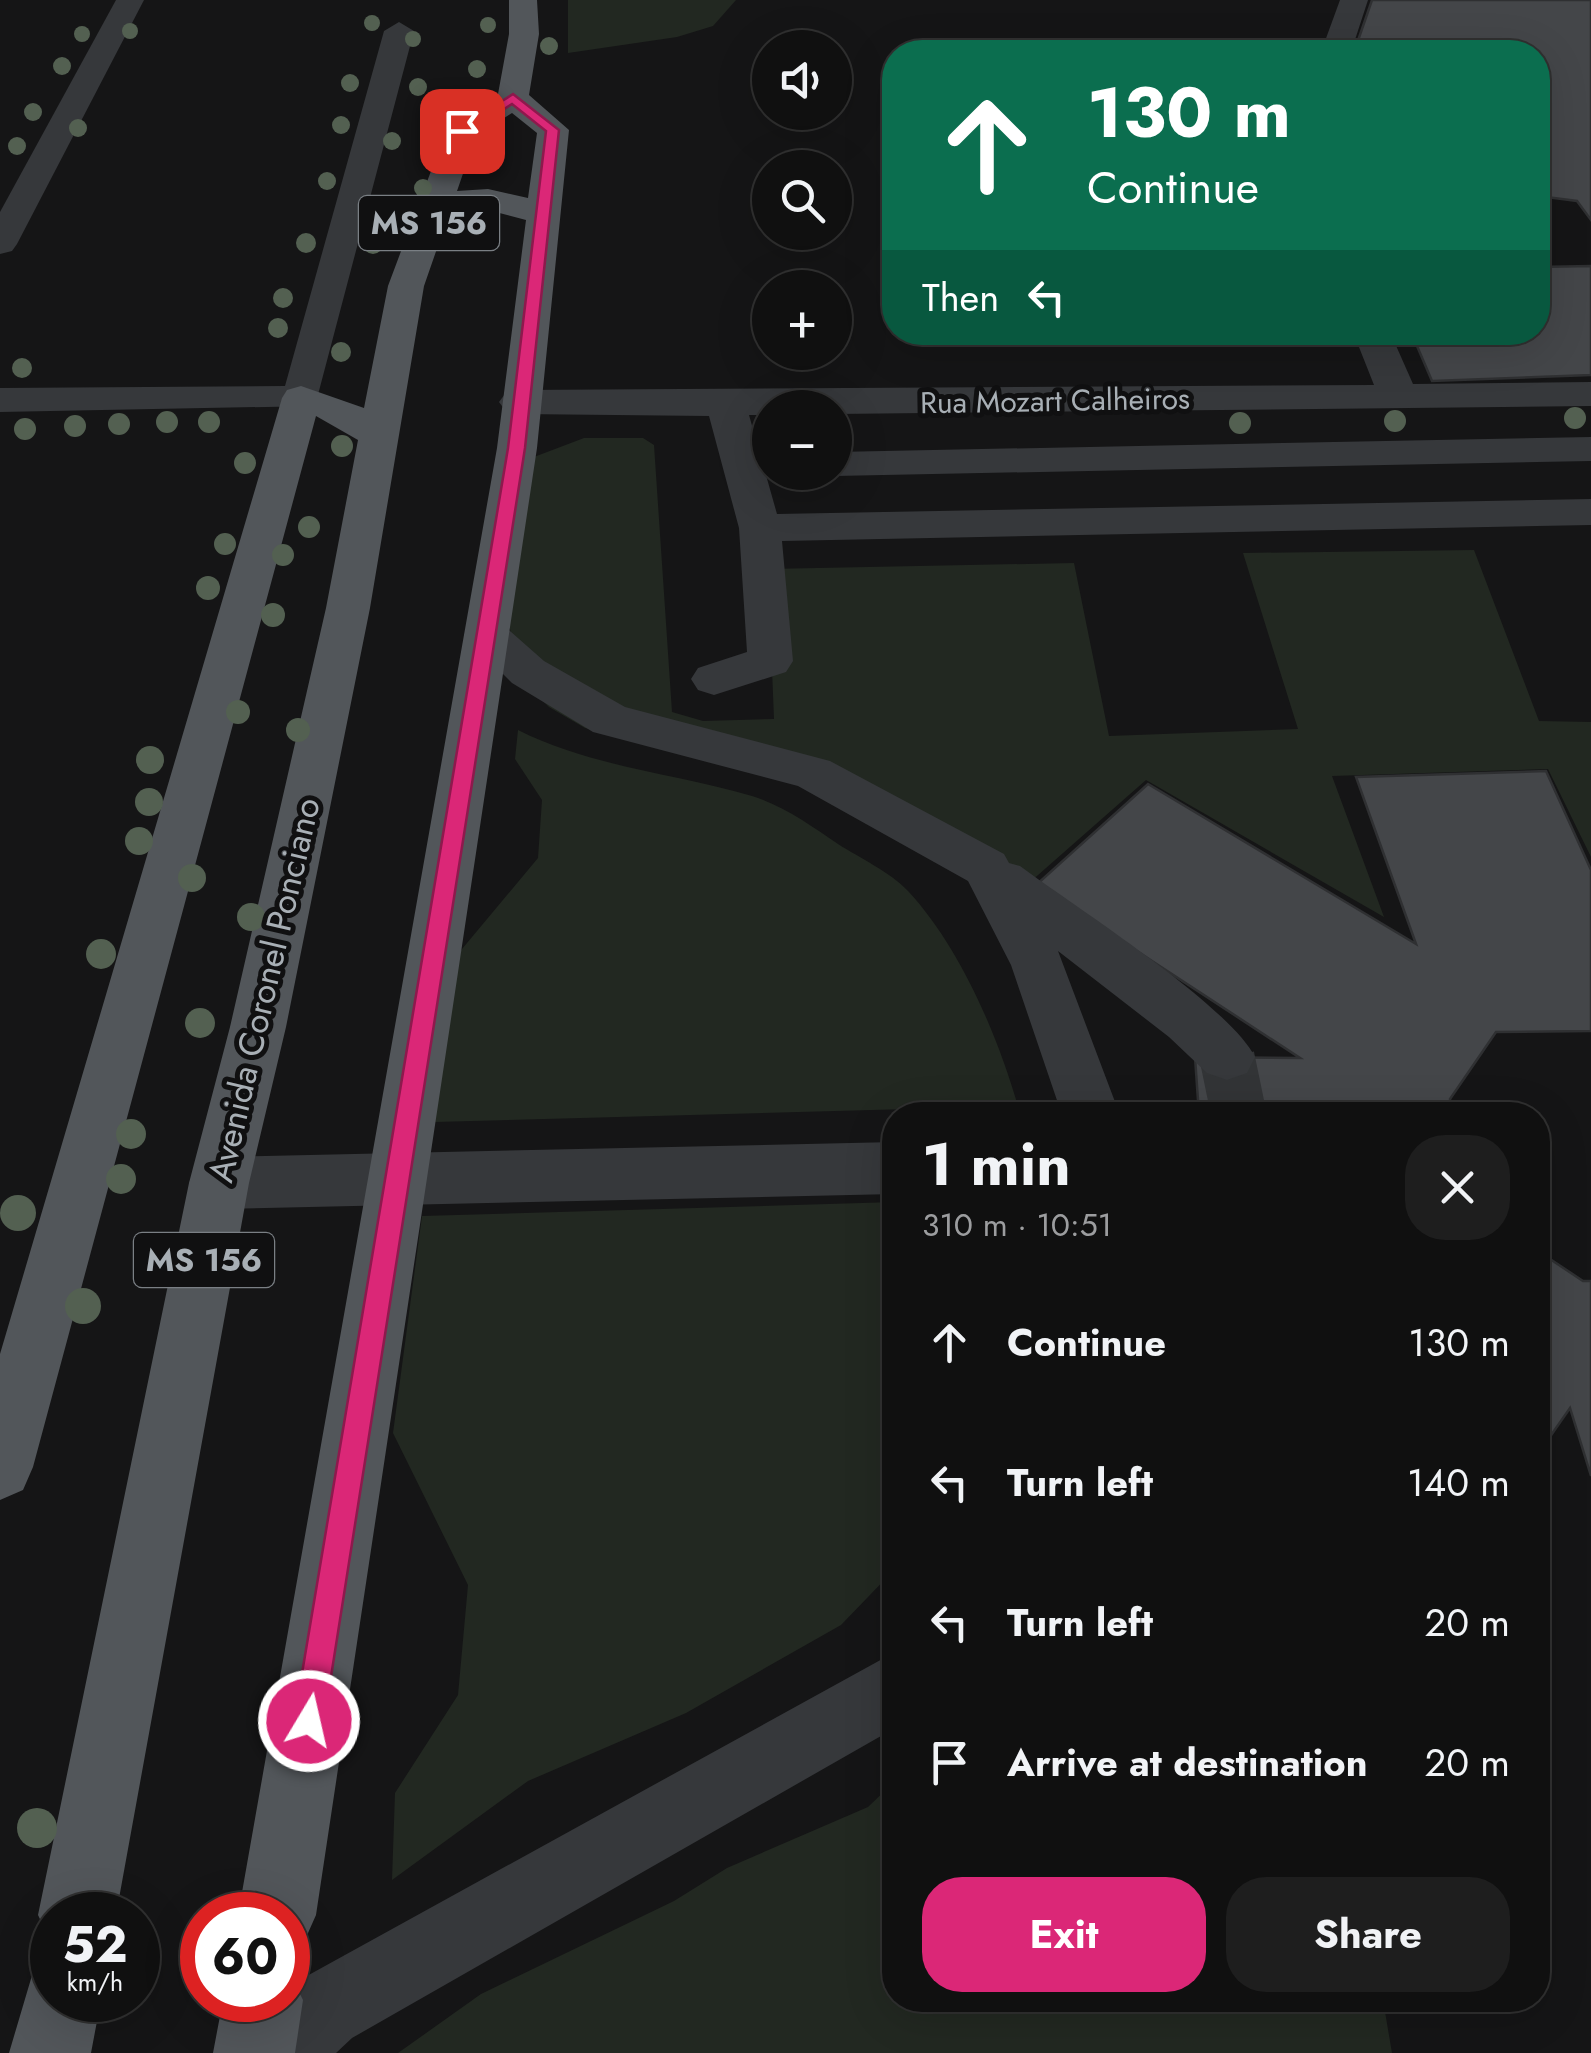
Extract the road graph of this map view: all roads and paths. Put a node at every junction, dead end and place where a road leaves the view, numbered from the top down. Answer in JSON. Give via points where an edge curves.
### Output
{"nodes":[{"id":1,"x":130,"y":0,"type":"edge"},
{"id":2,"x":523,"y":0,"type":"edge"},
{"id":3,"x":1354,"y":0,"type":"edge"},
{"id":4,"x":399,"y":30,"type":"dead end"},
{"id":5,"x":1340,"y":40,"type":"edge"},
{"id":6,"x":513,"y":98,"type":"junction"},
{"id":7,"x":434,"y":208,"type":"junction"},
{"id":8,"x":542,"y":214,"type":"junction"},
{"id":9,"x":0,"y":244,"type":"edge"},
{"id":10,"x":1376,"y":345,"type":"edge"},
{"id":11,"x":392,"y":366,"type":"junction"},
{"id":12,"x":1591,"y":394,"type":"edge"},
{"id":13,"x":1400,"y":397,"type":"junction"},
{"id":14,"x":308,"y":398,"type":"junction"},
{"id":15,"x":0,"y":400,"type":"edge"},
{"id":16,"x":519,"y":402,"type":"junction"},
{"id":17,"x":726,"y":404,"type":"junction"},
{"id":18,"x":379,"y":436,"type":"junction"},
{"id":19,"x":1591,"y":449,"type":"edge"},
{"id":20,"x":752,"y":454,"type":"edge"},
{"id":21,"x":852,"y":464,"type":"edge"},
{"id":22,"x":759,"y":490,"type":"edge"},
{"id":23,"x":1591,"y":512,"type":"edge"},
{"id":24,"x":760,"y":528,"type":"junction"},
{"id":25,"x":486,"y":635,"type":"junction"},
{"id":26,"x":714,"y":679,"type":"dead end"},
{"id":27,"x":986,"y":868,"type":"junction"},
{"id":28,"x":1227,"y":1058,"type":"tunnel mouth"},
{"id":29,"x":1086,"y":1102,"type":"edge"},
{"id":30,"x":882,"y":1168,"type":"edge"},
{"id":31,"x":398,"y":1178,"type":"junction"},
{"id":32,"x":219,"y":1183,"type":"junction"},
{"id":33,"x":3,"y":1446,"type":"edge"},
{"id":34,"x":882,"y":1695,"type":"edge"},
{"id":35,"x":81,"y":1892,"type":"edge"},
{"id":36,"x":281,"y":1892,"type":"edge"},
{"id":37,"x":56,"y":2022,"type":"edge"},
{"id":38,"x":259,"y":2022,"type":"edge"},
{"id":39,"x":50,"y":2053,"type":"edge"},
{"id":40,"x":254,"y":2053,"type":"edge"},
{"id":41,"x":275,"y":2053,"type":"edge"}],
"edges":[{"from":1,"to":9,"type":"street"},
{"from":2,"to":6,"type":"main road"},
{"from":3,"to":5,"type":"street"},
{"from":4,"to":14,"type":"street"},
{"from":6,"to":7,"type":"main road","name":"Avenida Coronel Ponciano","number":"MS 156","via":[[462,131]]},
{"from":6,"to":8,"type":"main road","number":"MS 156","via":[[552,130]]},
{"from":7,"to":8,"type":"main road","via":[[485,198]]},
{"from":7,"to":11,"type":"main road","name":"Avenida Coronel Ponciano","number":"MS 156","via":[[406,286]]},
{"from":8,"to":16,"type":"main road","number":"MS 156"},
{"from":10,"to":13,"type":"street"},
{"from":11,"to":14,"type":"main road"},
{"from":11,"to":18,"type":"main road","name":"Avenida Coronel Ponciano","number":"MS 156"},
{"from":12,"to":13,"type":"street","name":"Rua Mozart Calheiros"},
{"from":13,"to":17,"type":"street","name":"Rua Mozart Calheiros"},
{"from":14,"to":15,"type":"street"},
{"from":14,"to":18,"type":"main road"},
{"from":14,"to":33,"type":"main road"},
{"from":16,"to":17,"type":"street","name":"Rua Mozart Calheiros"},
{"from":16,"to":25,"type":"main road","number":"MS 156"},
{"from":17,"to":20,"type":"street"},
{"from":18,"to":32,"type":"main road","name":"Avenida Coronel Ponciano","number":"MS 156","via":[[336,666]]},
{"from":19,"to":21,"type":"street"},
{"from":22,"to":24,"type":"street"},
{"from":23,"to":24,"type":"street"},
{"from":24,"to":26,"type":"street","via":[[770,661]]},
{"from":25,"to":27,"type":"street","via":[[528,672],[610,720],[813,774]]},
{"from":25,"to":31,"type":"main road"},
{"from":27,"to":28,"type":"street"},
{"from":27,"to":29,"type":"street","via":[[1038,964]]},
{"from":30,"to":31,"type":"street"},
{"from":31,"to":32,"type":"street"},
{"from":31,"to":36,"type":"main road"},
{"from":32,"to":35,"type":"main road","name":"Avenida Coronel Ponciano","number":"MS 156"},
{"from":34,"to":41,"type":"street","via":[[324,2010]]},
{"from":37,"to":39,"type":"main road"},
{"from":38,"to":40,"type":"main road"}]}
